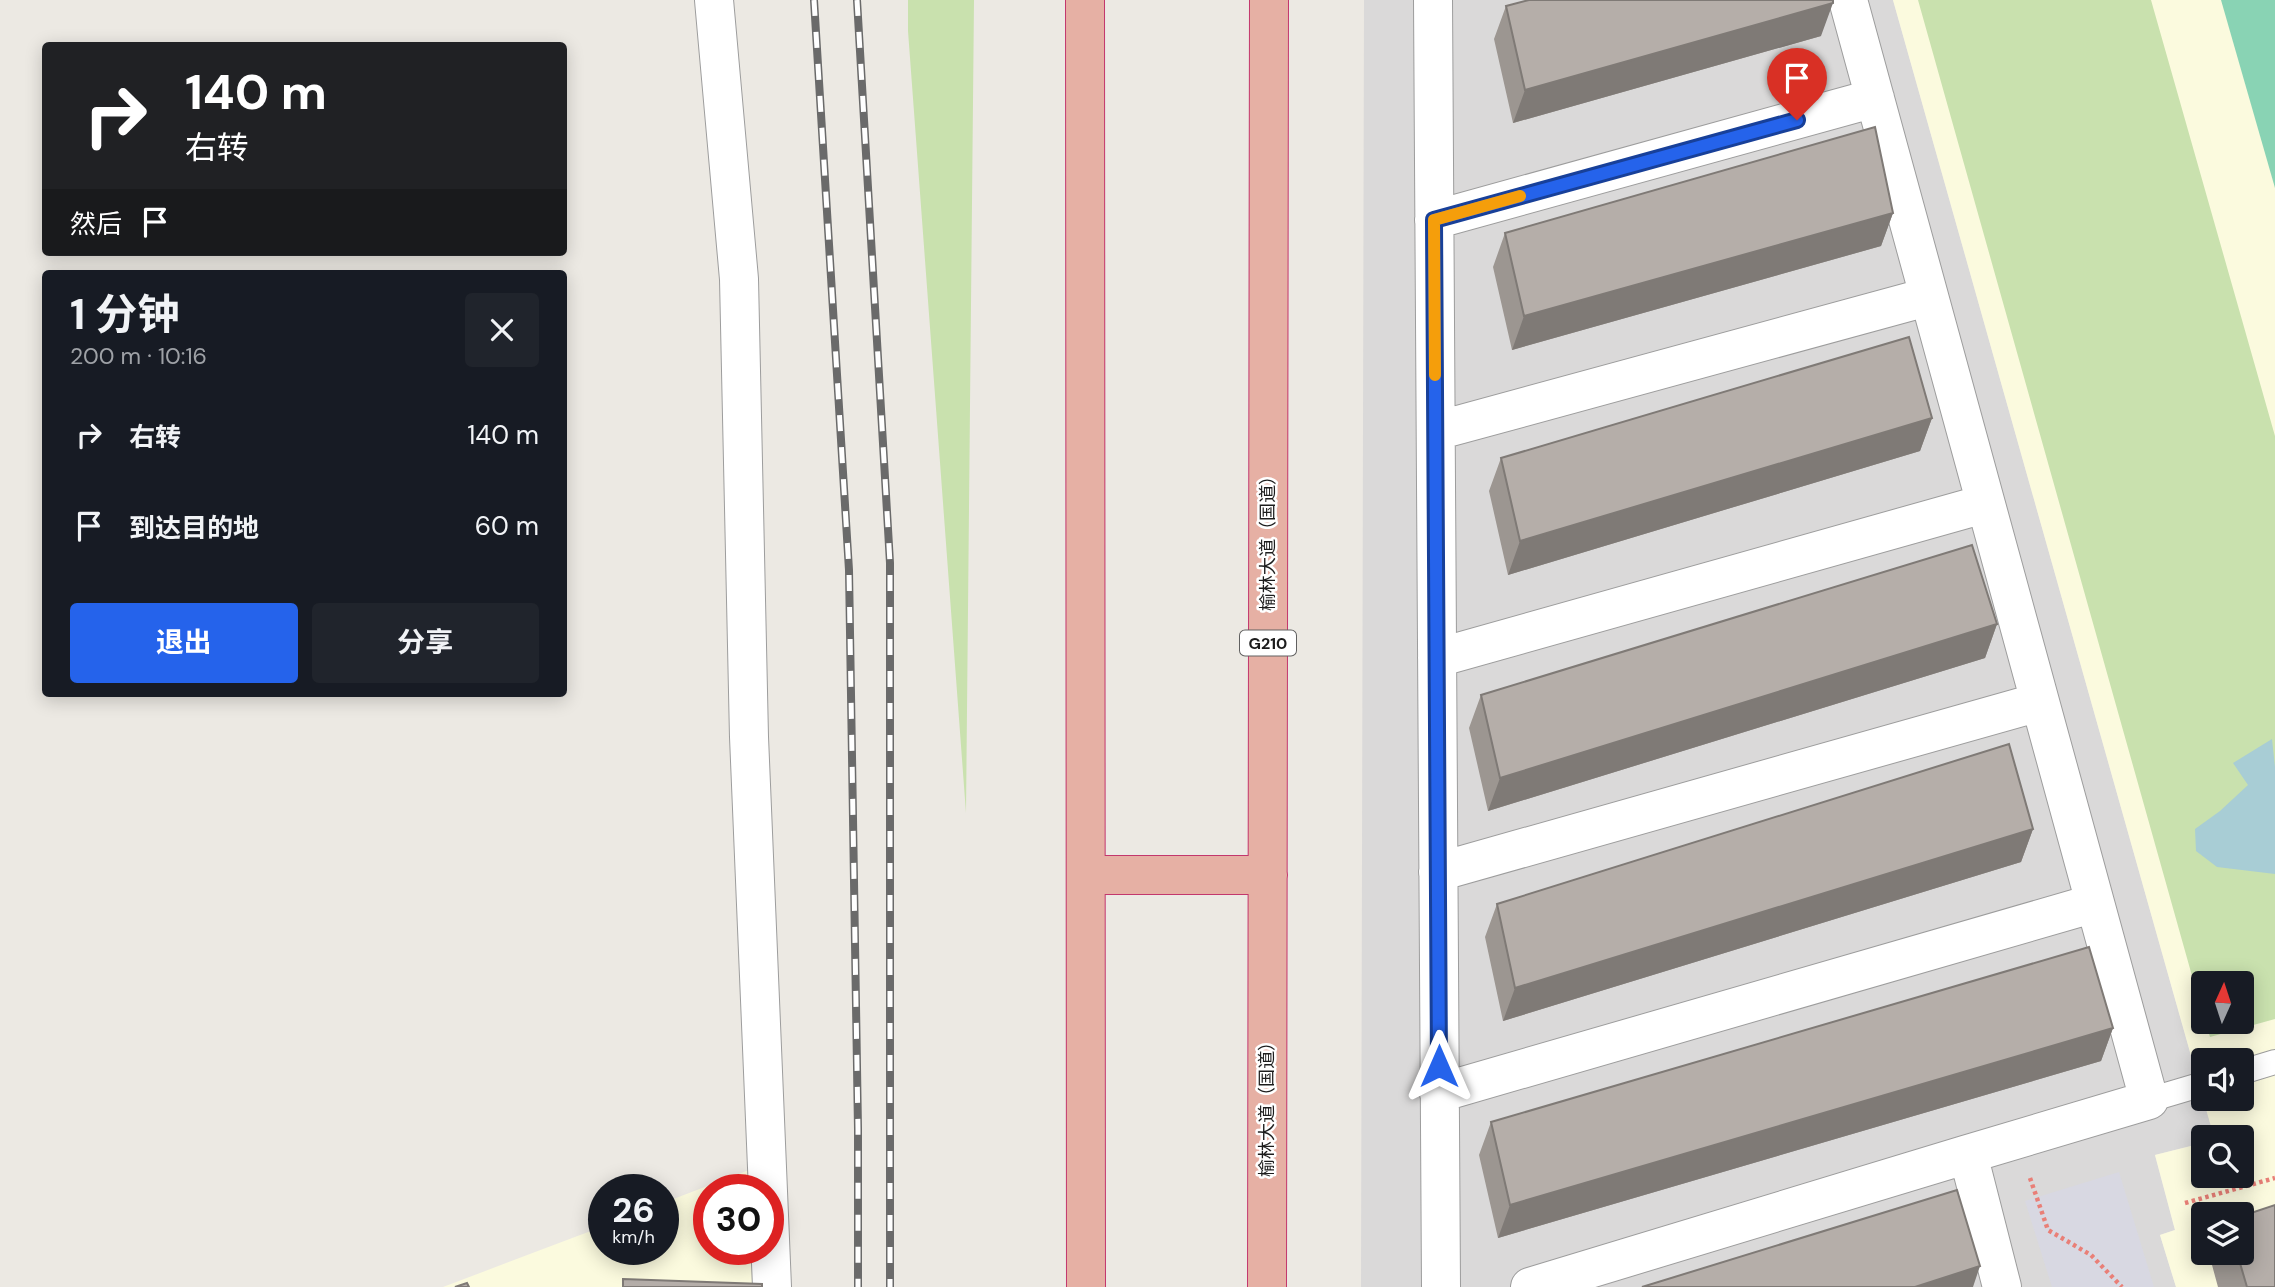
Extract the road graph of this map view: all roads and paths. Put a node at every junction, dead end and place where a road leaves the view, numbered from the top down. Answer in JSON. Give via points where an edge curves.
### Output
{"nodes":[{"id":1,"x":714,"y":0,"type":"edge"},
{"id":2,"x":1085,"y":0,"type":"edge"},
{"id":3,"x":1269,"y":0,"type":"edge"},
{"id":4,"x":1433,"y":0,"type":"edge"},
{"id":5,"x":1848,"y":0,"type":"edge"},
{"id":6,"x":1875,"y":98,"type":"junction"},
{"id":7,"x":1434,"y":220,"type":"junction"},
{"id":8,"x":1927,"y":297,"type":"junction"},
{"id":9,"x":1436,"y":430,"type":"junction"},
{"id":10,"x":1984,"y":504,"type":"junction"},
{"id":11,"x":1437,"y":658,"type":"junction"},
{"id":12,"x":2039,"y":702,"type":"junction"},
{"id":13,"x":1438,"y":872,"type":"junction"},
{"id":14,"x":1086,"y":875,"type":"junction"},
{"id":15,"x":1268,"y":875,"type":"junction"},
{"id":16,"x":2095,"y":904,"type":"junction"},
{"id":17,"x":2275,"y":1062,"type":"edge"},
{"id":18,"x":2254,"y":1068,"type":"edge"},
{"id":19,"x":2191,"y":1088,"type":"edge"},
{"id":20,"x":1440,"y":1093,"type":"junction"},
{"id":21,"x":2149,"y":1100,"type":"junction"},
{"id":22,"x":2018,"y":1140,"type":"junction"},
{"id":23,"x":1968,"y":1154,"type":"junction"},
{"id":24,"x":2275,"y":1178,"type":"edge"},
{"id":25,"x":2185,"y":1203,"type":"dead end"},
{"id":26,"x":772,"y":1287,"type":"edge"},
{"id":27,"x":1086,"y":1287,"type":"edge"},
{"id":28,"x":1267,"y":1287,"type":"edge"},
{"id":29,"x":1441,"y":1287,"type":"edge"},
{"id":30,"x":1530,"y":1287,"type":"edge"},
{"id":31,"x":2002,"y":1287,"type":"edge"},
{"id":32,"x":2122,"y":1287,"type":"edge"}],
"edges":[{"from":1,"to":26,"type":"street","via":[[739,279],[749,737]]},
{"from":2,"to":14,"type":"highway"},
{"from":3,"to":15,"type":"highway","name":"榆林大道（国道）","number":"G210"},
{"from":4,"to":7,"type":"street"},
{"from":5,"to":6,"type":"street"},
{"from":6,"to":7,"type":"street"},
{"from":6,"to":8,"type":"street"},
{"from":7,"to":9,"type":"street"},
{"from":8,"to":9,"type":"street"},
{"from":8,"to":10,"type":"street"},
{"from":9,"to":11,"type":"street"},
{"from":10,"to":11,"type":"street"},
{"from":10,"to":12,"type":"street"},
{"from":11,"to":13,"type":"street"},
{"from":12,"to":13,"type":"street"},
{"from":12,"to":16,"type":"street"},
{"from":13,"to":20,"type":"street"},
{"from":14,"to":15,"type":"highway"},
{"from":14,"to":27,"type":"highway"},
{"from":15,"to":28,"type":"highway","name":"榆林大道（国道）","number":"G210"},
{"from":16,"to":20,"type":"street"},
{"from":16,"to":21,"type":"street"},
{"from":17,"to":18,"type":"lane"},
{"from":19,"to":21,"type":"lane"},
{"from":20,"to":29,"type":"street"},
{"from":21,"to":22,"type":"street"},
{"from":22,"to":23,"type":"street"},
{"from":22,"to":32,"type":"path","via":[[2048,1230],[2091,1255]]},
{"from":23,"to":30,"type":"street"},
{"from":23,"to":31,"type":"street"},
{"from":24,"to":25,"type":"path"}]}
